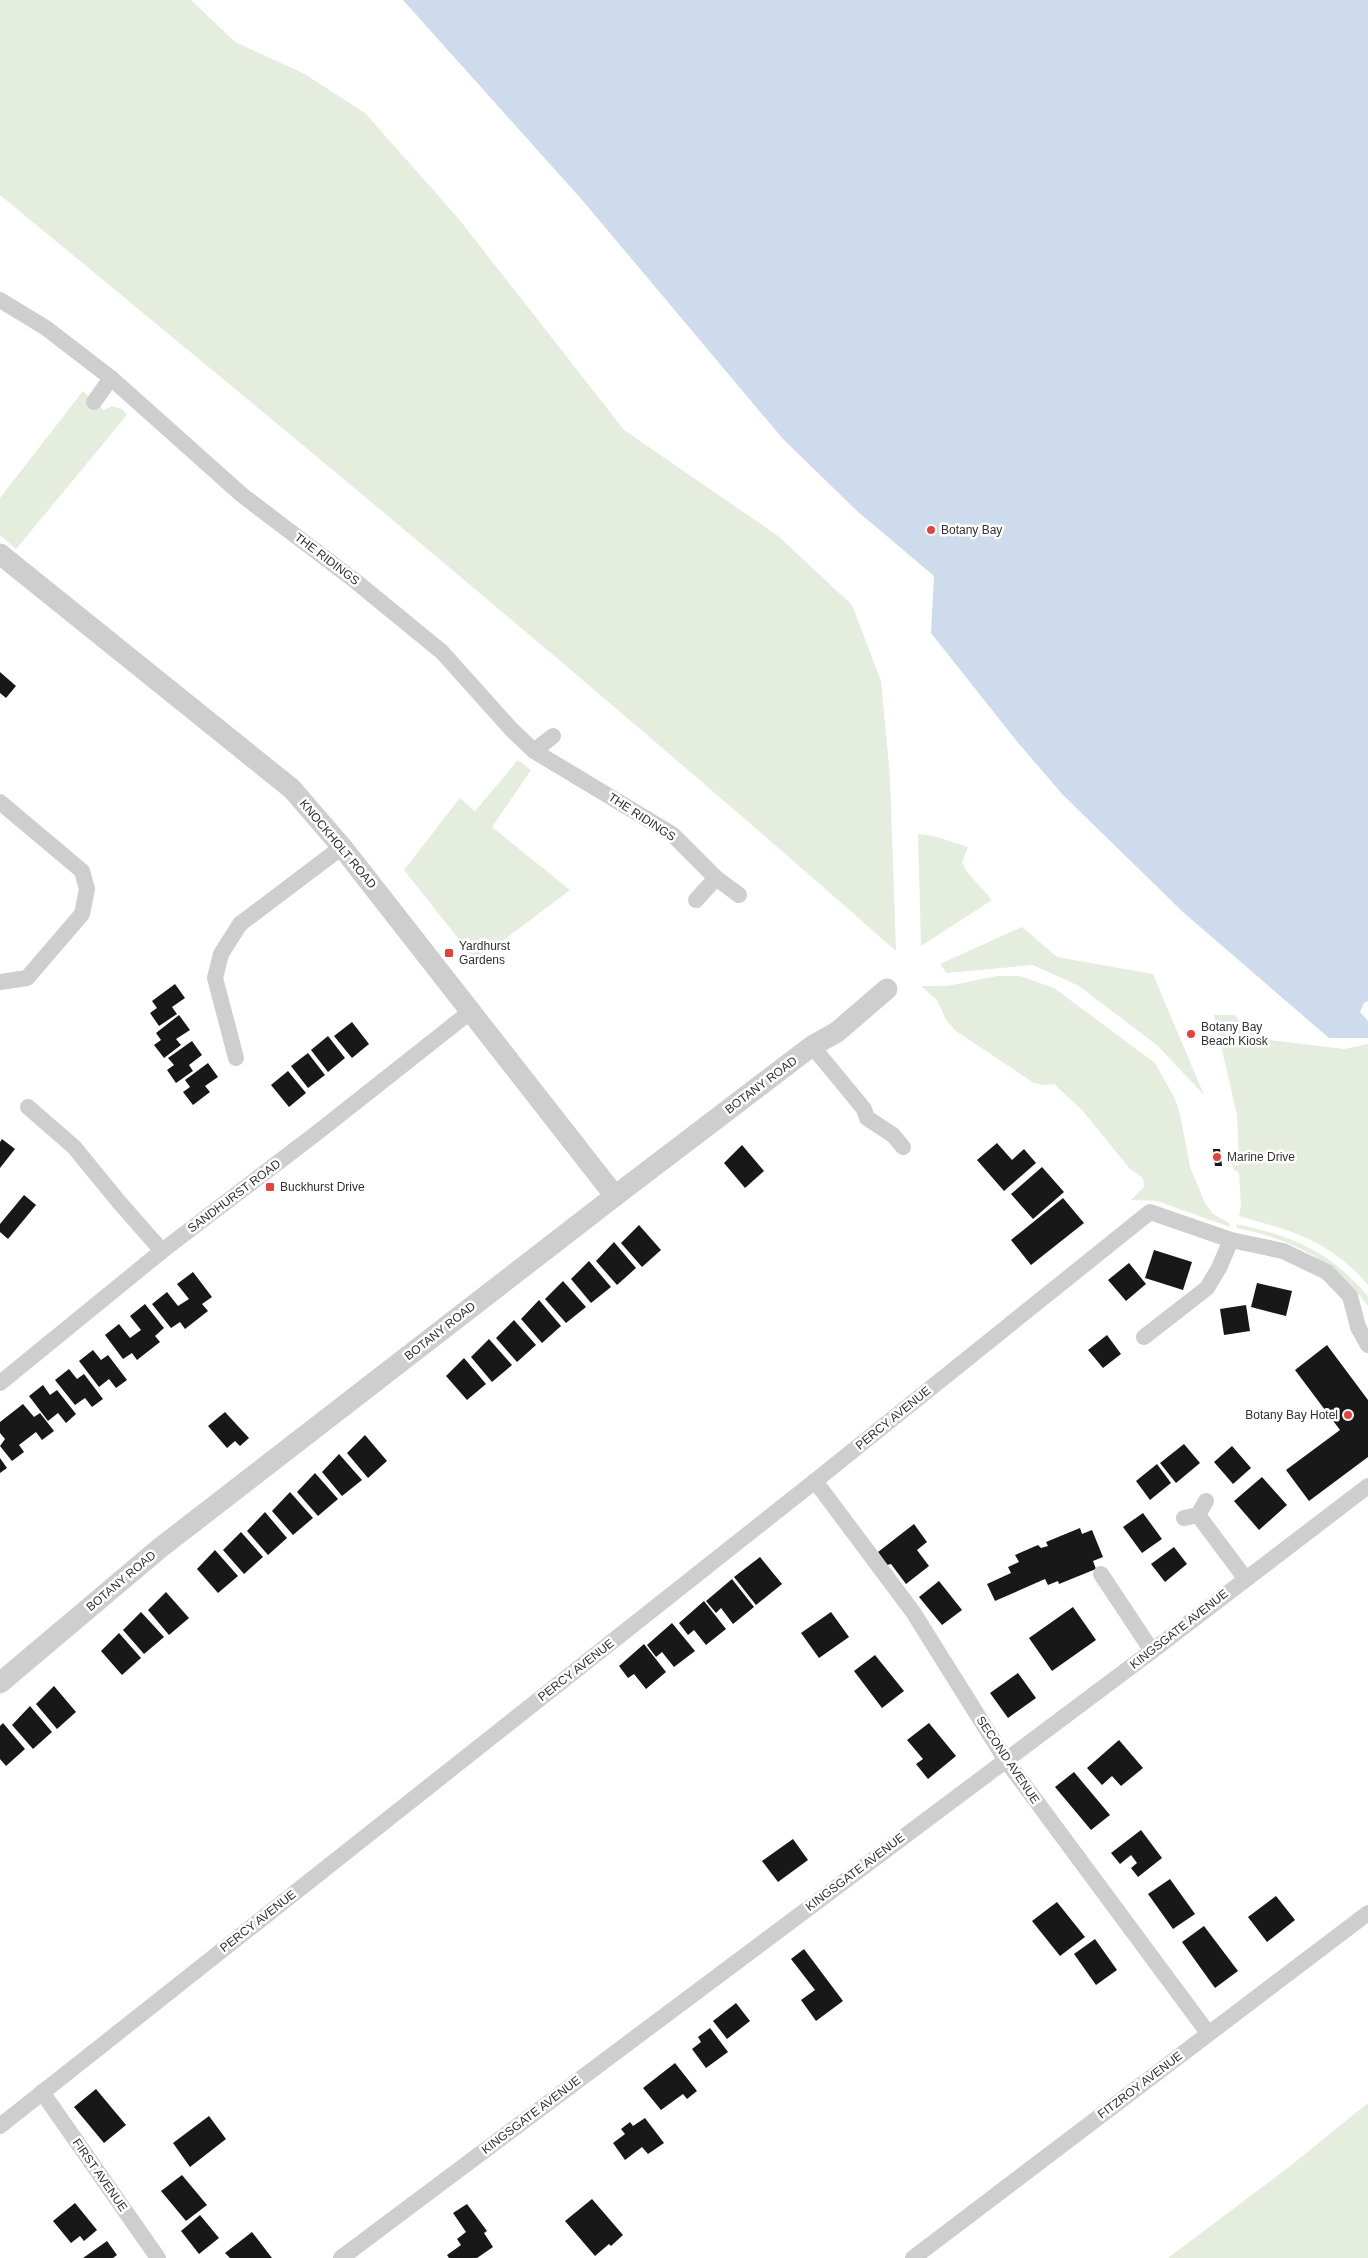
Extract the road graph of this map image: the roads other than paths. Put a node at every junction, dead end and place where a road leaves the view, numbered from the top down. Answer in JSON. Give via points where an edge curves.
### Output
{"nodes":[{"id":1,"x":0,"y":300,"type":"edge"},
{"id":2,"x":111,"y":378,"type":"junction"},
{"id":3,"x":94,"y":402,"type":"dead end"},
{"id":4,"x":1,"y":556,"type":"edge"},
{"id":5,"x":553,"y":736,"type":"dead end"},
{"id":6,"x":534,"y":751,"type":"junction"},
{"id":7,"x":0,"y":802,"type":"edge"},
{"id":8,"x":342,"y":847,"type":"junction"},
{"id":9,"x":716,"y":878,"type":"junction"},
{"id":10,"x":739,"y":895,"type":"dead end"},
{"id":11,"x":696,"y":900,"type":"dead end"},
{"id":12,"x":0,"y":982,"type":"edge"},
{"id":13,"x":887,"y":990,"type":"dead end"},
{"id":14,"x":470,"y":1012,"type":"junction"},
{"id":15,"x":812,"y":1046,"type":"junction"},
{"id":16,"x":236,"y":1058,"type":"dead end"},
{"id":17,"x":28,"y":1108,"type":"dead end"},
{"id":18,"x":903,"y":1147,"type":"dead end"},
{"id":19,"x":615,"y":1196,"type":"junction"},
{"id":20,"x":1231,"y":1240,"type":"junction"},
{"id":21,"x":162,"y":1251,"type":"junction"},
{"id":22,"x":1144,"y":1338,"type":"dead end"},
{"id":23,"x":1368,"y":1345,"type":"edge"},
{"id":24,"x":0,"y":1383,"type":"edge"},
{"id":25,"x":815,"y":1482,"type":"junction"},
{"id":26,"x":1368,"y":1486,"type":"edge"},
{"id":27,"x":1196,"y":1512,"type":"dead end"},
{"id":28,"x":1102,"y":1574,"type":"dead end"},
{"id":29,"x":1245,"y":1578,"type":"junction"},
{"id":30,"x":1152,"y":1651,"type":"junction"},
{"id":31,"x":0,"y":1683,"type":"edge"},
{"id":32,"x":1005,"y":1759,"type":"junction"},
{"id":33,"x":1368,"y":1913,"type":"edge"},
{"id":34,"x":1208,"y":2033,"type":"junction"},
{"id":35,"x":42,"y":2092,"type":"junction"},
{"id":36,"x":0,"y":2126,"type":"edge"},
{"id":37,"x":158,"y":2258,"type":"edge"},
{"id":38,"x":341,"y":2258,"type":"edge"},
{"id":39,"x":913,"y":2258,"type":"edge"}],
"edges":[{"from":1,"to":2,"type":"street","name":"THE RIDINGS","via":[[46,328]]},
{"from":2,"to":3,"type":"street"},
{"from":2,"to":6,"type":"street","name":"THE RIDINGS","via":[[242,496],[354,580],[442,652]]},
{"from":4,"to":8,"type":"street","name":"KNOCKHOLT ROAD","via":[[292,789]]},
{"from":5,"to":6,"type":"street"},
{"from":6,"to":9,"type":"street","name":"THE RIDINGS","via":[[672,834]]},
{"from":7,"to":12,"type":"street","via":[[82,871],[87,889],[82,914],[27,978]]},
{"from":8,"to":14,"type":"street","name":"KNOCKHOLT ROAD"},
{"from":8,"to":16,"type":"street","via":[[240,924],[221,954],[215,978]]},
{"from":9,"to":10,"type":"street","name":"THE RIDINGS"},
{"from":9,"to":11,"type":"street"},
{"from":13,"to":15,"type":"street","name":"BOTANY ROAD","via":[[837,1032]]},
{"from":14,"to":19,"type":"street","name":"KNOCKHOLT ROAD"},
{"from":14,"to":21,"type":"street","name":"SANDHURST ROAD"},
{"from":15,"to":18,"type":"street","via":[[864,1109],[867,1118],[893,1135]]},
{"from":15,"to":19,"type":"street","name":"BOTANY ROAD"},
{"from":17,"to":21,"type":"street","via":[[74,1147]]},
{"from":19,"to":31,"type":"street","name":"BOTANY ROAD","via":[[160,1548]]},
{"from":20,"to":22,"type":"street","via":[[1207,1288]]},
{"from":20,"to":23,"type":"street","via":[[1283,1252],[1327,1272],[1350,1296],[1358,1327]]},
{"from":20,"to":25,"type":"street","name":"PERCY AVENUE","via":[[1150,1212]]},
{"from":21,"to":24,"type":"street","name":"SANDHURST ROAD"},
{"from":25,"to":32,"type":"street","name":"SECOND AVENUE","via":[[912,1612]]},
{"from":25,"to":35,"type":"street","name":"PERCY AVENUE"},
{"from":26,"to":29,"type":"street","name":"KINGSGATE AVENUE"},
{"from":27,"to":29,"type":"street"},
{"from":28,"to":30,"type":"street"},
{"from":29,"to":30,"type":"street","name":"KINGSGATE AVENUE"},
{"from":30,"to":32,"type":"street","name":"KINGSGATE AVENUE"},
{"from":32,"to":34,"type":"street","name":"SECOND AVENUE"},
{"from":32,"to":38,"type":"street","name":"KINGSGATE AVENUE"},
{"from":33,"to":34,"type":"street","name":"FITZROY AVENUE"},
{"from":34,"to":39,"type":"street","name":"FITZROY AVENUE"},
{"from":35,"to":36,"type":"street","name":"PERCY AVENUE"},
{"from":35,"to":37,"type":"street","name":"FIRST AVENUE"}]}
